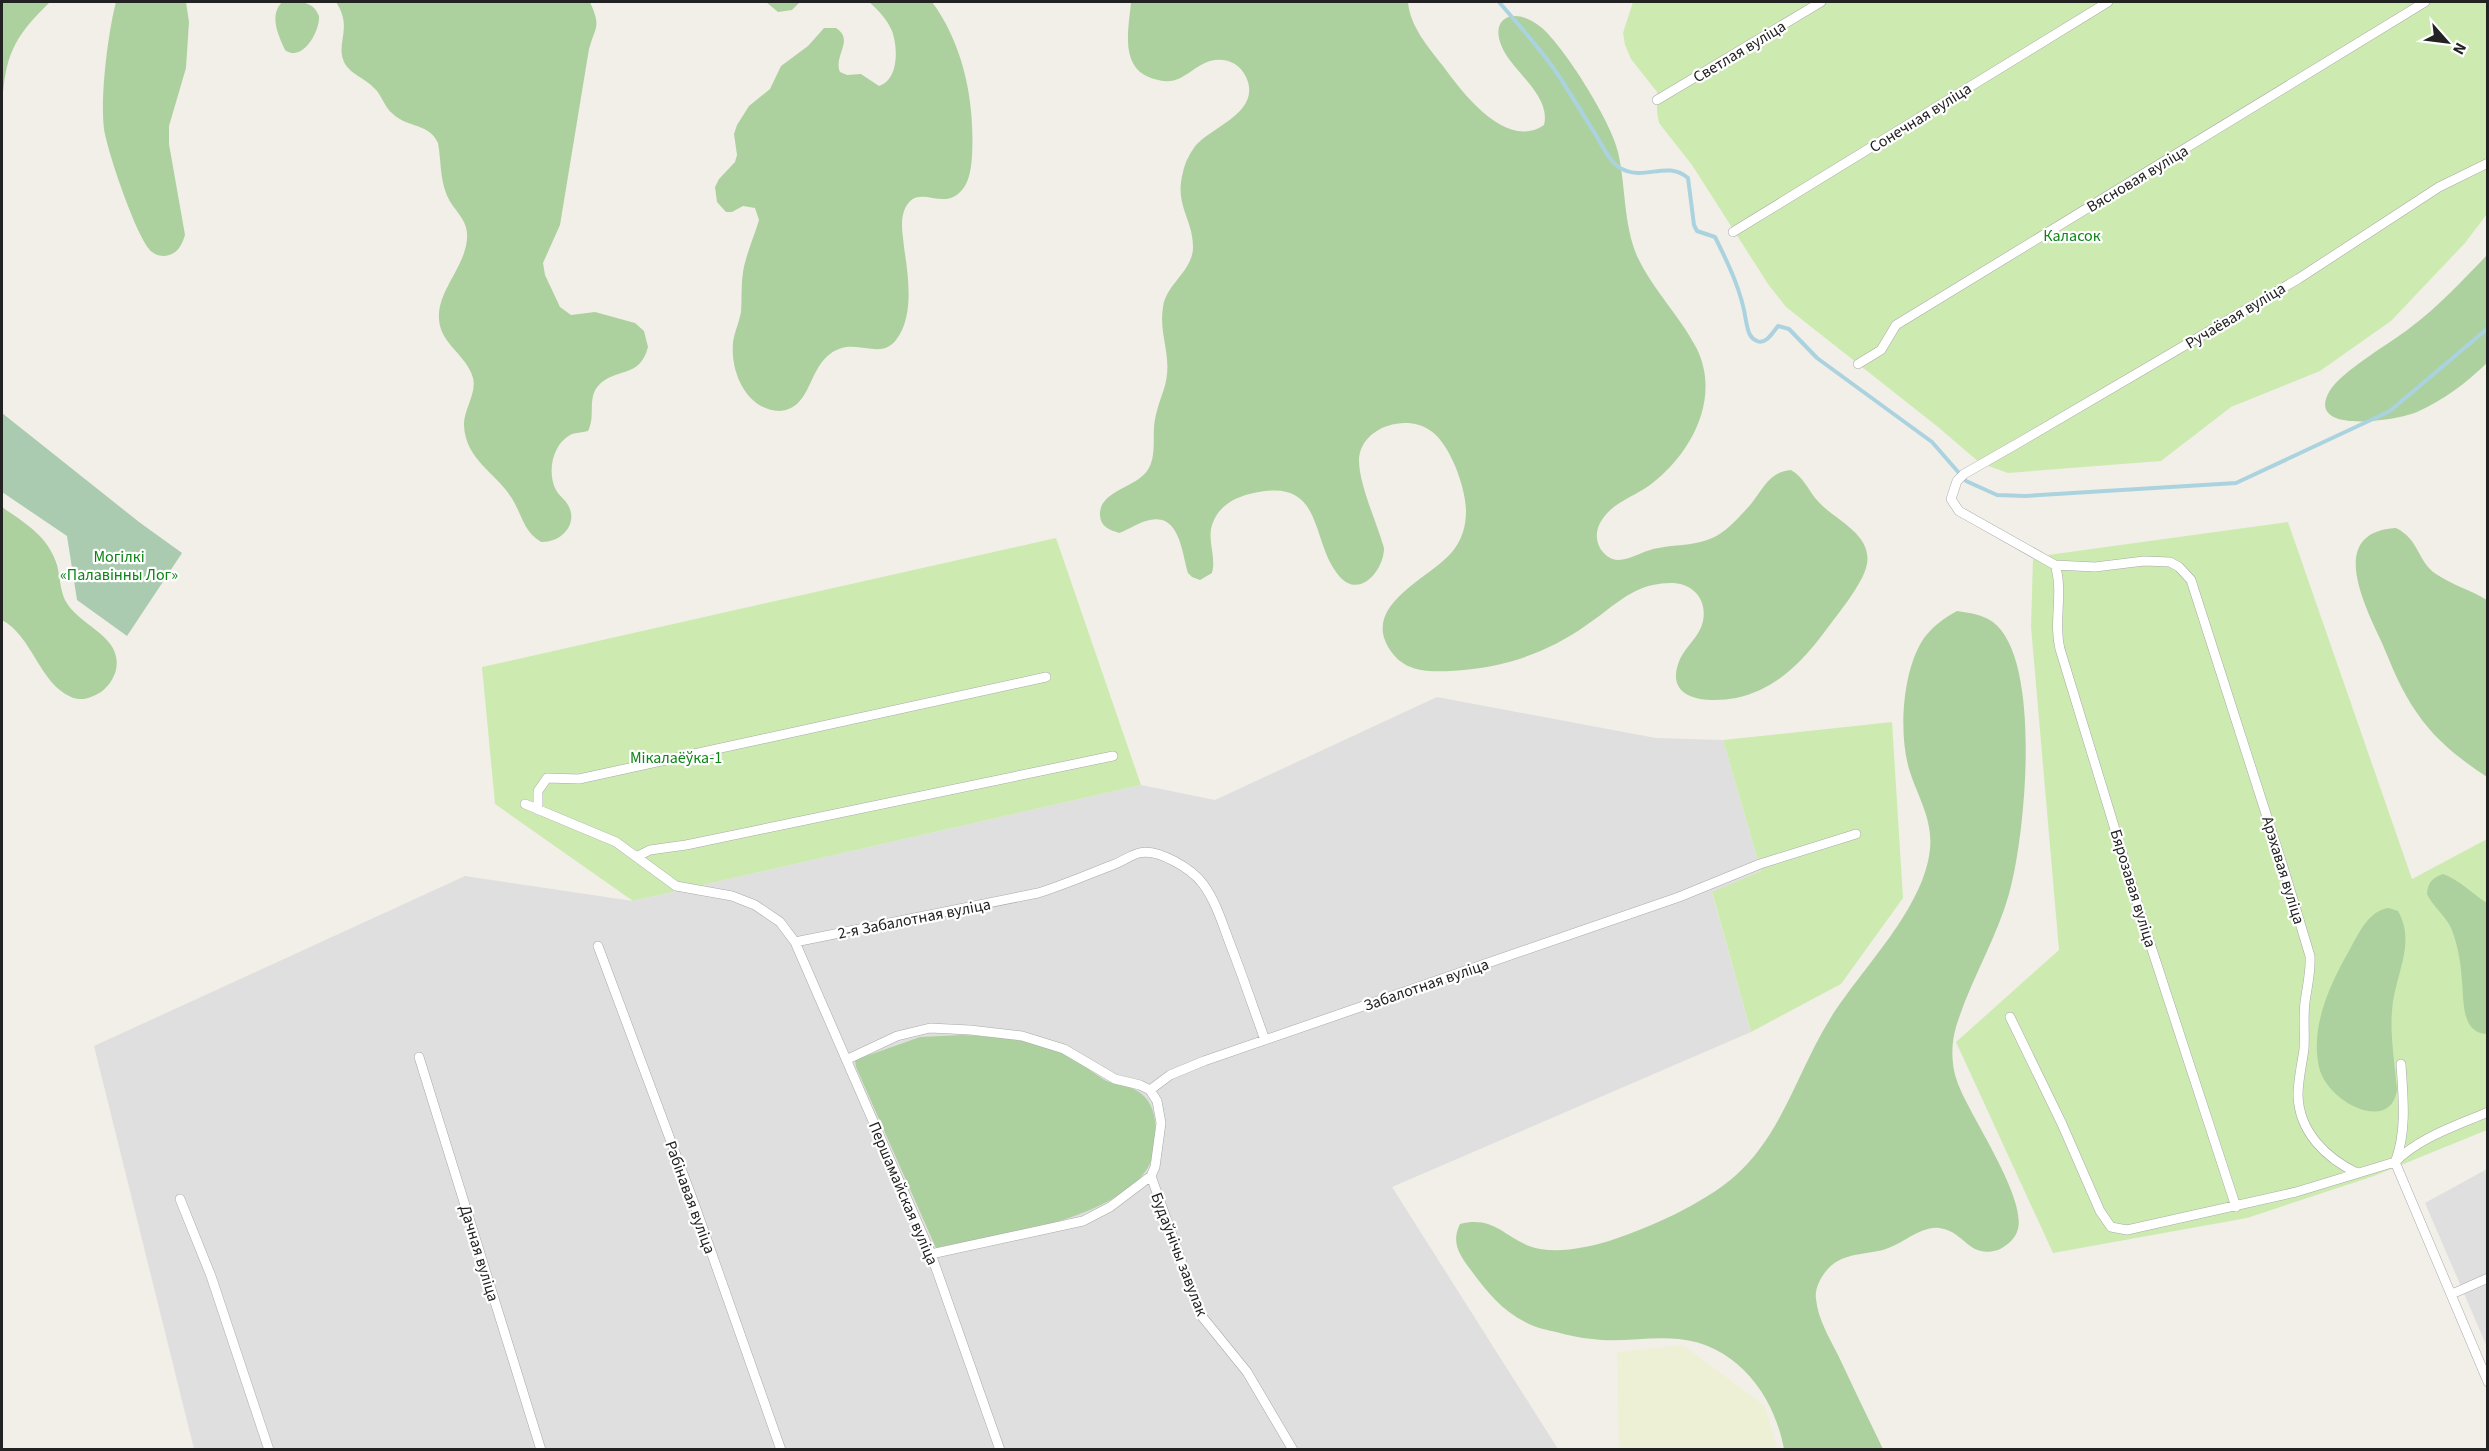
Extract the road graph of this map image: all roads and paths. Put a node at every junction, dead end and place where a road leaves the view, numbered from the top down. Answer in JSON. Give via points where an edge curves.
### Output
{"nodes":[{"id":1,"x":1821,"y":2,"type":"edge"},
{"id":2,"x":2108,"y":2,"type":"edge"},
{"id":3,"x":2425,"y":2,"type":"edge"},
{"id":4,"x":1657,"y":100,"type":"dead end"},
{"id":5,"x":2487,"y":163,"type":"edge"},
{"id":6,"x":1733,"y":232,"type":"dead end"},
{"id":7,"x":1858,"y":364,"type":"dead end"},
{"id":8,"x":2055,"y":565,"type":"junction"},
{"id":9,"x":1046,"y":677,"type":"dead end"},
{"id":10,"x":1113,"y":756,"type":"dead end"},
{"id":11,"x":525,"y":804,"type":"dead end"},
{"id":12,"x":538,"y":810,"type":"junction"},
{"id":13,"x":1856,"y":834,"type":"dead end"},
{"id":14,"x":638,"y":856,"type":"junction"},
{"id":15,"x":795,"y":942,"type":"junction"},
{"id":16,"x":598,"y":946,"type":"dead end"},
{"id":17,"x":2010,"y":1017,"type":"dead end"},
{"id":18,"x":1265,"y":1040,"type":"junction"},
{"id":19,"x":419,"y":1058,"type":"dead end"},
{"id":20,"x":848,"y":1059,"type":"junction"},
{"id":21,"x":2401,"y":1064,"type":"dead end"},
{"id":22,"x":1150,"y":1090,"type":"junction"},
{"id":23,"x":2487,"y":1112,"type":"edge"},
{"id":24,"x":2395,"y":1162,"type":"junction"},
{"id":25,"x":2357,"y":1173,"type":"junction"},
{"id":26,"x":1151,"y":1176,"type":"junction"},
{"id":27,"x":180,"y":1199,"type":"dead end"},
{"id":28,"x":2235,"y":1207,"type":"junction"},
{"id":29,"x":931,"y":1254,"type":"junction"},
{"id":30,"x":2487,"y":1278,"type":"edge"},
{"id":31,"x":2452,"y":1294,"type":"junction"},
{"id":32,"x":2487,"y":1382,"type":"edge"},
{"id":33,"x":269,"y":1449,"type":"edge"},
{"id":34,"x":541,"y":1449,"type":"edge"},
{"id":35,"x":782,"y":1449,"type":"edge"},
{"id":36,"x":1000,"y":1449,"type":"edge"},
{"id":37,"x":1293,"y":1449,"type":"edge"}],
"edges":[{"from":1,"to":4,"type":"street","name":"Светлая вуліца"},
{"from":2,"to":6,"type":"street","name":"Сонечная вуліца"},
{"from":3,"to":7,"type":"street","name":"Вясновая вуліца","via":[[1896,325],[1881,350]]},
{"from":5,"to":8,"type":"street","name":"Ручаёвая вуліца","via":[[2439,188],[2298,279],[1960,478],[1951,499],[1959,511]]},
{"from":8,"to":25,"type":"street","name":"Арэхавая вуліца","via":[[2095,567],[2170,562],[2185,573],[2194,590],[2307,944],[2310,969],[2300,1109],[2322,1150]]},
{"from":8,"to":28,"type":"street","name":"Бярозавая вуліца","via":[[2060,650]]},
{"from":9,"to":12,"type":"street","via":[[579,779],[548,778],[538,791]]},
{"from":10,"to":14,"type":"street","via":[[654,849]]},
{"from":11,"to":12,"type":"street"},
{"from":12,"to":14,"type":"street","via":[[605,836]]},
{"from":13,"to":18,"type":"street","name":"Забалотная вуліца","via":[[1760,864]]},
{"from":14,"to":15,"type":"street","via":[[676,886],[755,905],[780,922]]},
{"from":15,"to":18,"type":"street","name":"2-я Забалотная вуліца","via":[[1038,893],[1139,853],[1153,852],[1166,856],[1202,882],[1219,914]]},
{"from":15,"to":20,"type":"street","name":"Першамайская вуліца"},
{"from":16,"to":35,"type":"street","name":"Рабінавая вуліца"},
{"from":17,"to":28,"type":"street","via":[[2111,1227],[2127,1230]]},
{"from":18,"to":22,"type":"street","name":"Забалотная вуліца","via":[[1179,1071]]},
{"from":19,"to":34,"type":"street","name":"Дачная вуліца"},
{"from":20,"to":22,"type":"street","via":[[915,1031],[970,1030],[1052,1044],[1114,1078]]},
{"from":20,"to":29,"type":"street","name":"Першамайская вуліца"},
{"from":21,"to":24,"type":"street","via":[[2404,1120]]},
{"from":22,"to":26,"type":"street","via":[[1157,1101],[1161,1123]]},
{"from":23,"to":24,"type":"street","via":[[2421,1142]]},
{"from":24,"to":25,"type":"street"},
{"from":24,"to":31,"type":"street"},
{"from":25,"to":28,"type":"street"},
{"from":26,"to":29,"type":"street","via":[[1110,1207],[1083,1221]]},
{"from":26,"to":37,"type":"street","name":"Будаўнічы завулак","via":[[1200,1314],[1243,1367]]},
{"from":27,"to":33,"type":"street","via":[[211,1276]]},
{"from":29,"to":36,"type":"street","name":"Першамайская вуліца"},
{"from":30,"to":31,"type":"street"},
{"from":31,"to":32,"type":"street"}]}
